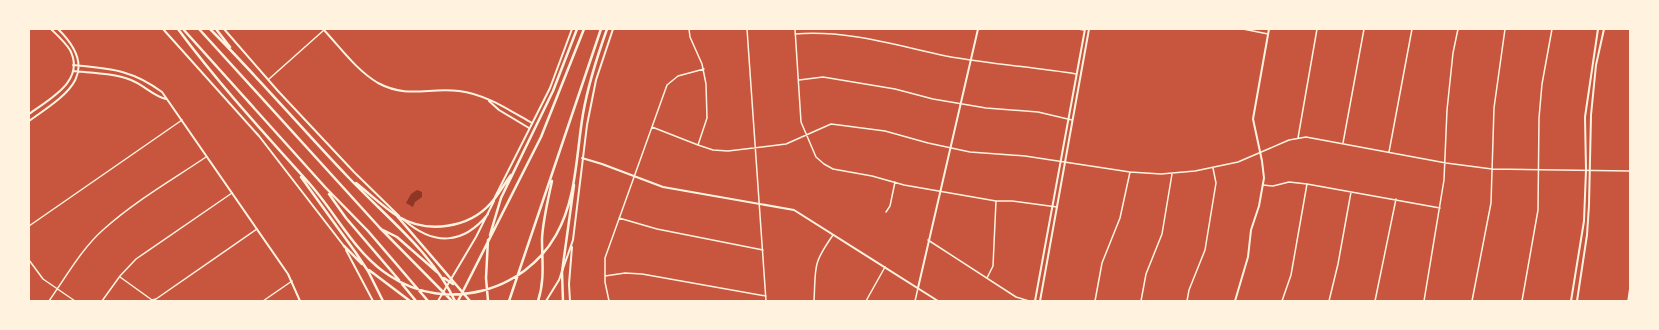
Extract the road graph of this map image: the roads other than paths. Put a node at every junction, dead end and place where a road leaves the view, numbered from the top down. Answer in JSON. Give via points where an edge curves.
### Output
{"nodes":[{"id":1,"x":50,"y":29,"type":"edge"},
{"id":2,"x":59,"y":29,"type":"edge"},
{"id":3,"x":163,"y":29,"type":"edge"},
{"id":4,"x":178,"y":29,"type":"edge"},
{"id":5,"x":183,"y":29,"type":"edge"},
{"id":6,"x":199,"y":29,"type":"edge"},
{"id":7,"x":210,"y":29,"type":"edge"},
{"id":8,"x":216,"y":29,"type":"edge"},
{"id":9,"x":224,"y":29,"type":"edge"},
{"id":10,"x":572,"y":29,"type":"edge"},
{"id":11,"x":577,"y":29,"type":"edge"},
{"id":12,"x":584,"y":29,"type":"edge"},
{"id":13,"x":601,"y":29,"type":"edge"},
{"id":14,"x":607,"y":29,"type":"edge"},
{"id":15,"x":613,"y":29,"type":"edge"},
{"id":16,"x":689,"y":29,"type":"edge"},
{"id":17,"x":747,"y":29,"type":"edge"},
{"id":18,"x":795,"y":29,"type":"edge"},
{"id":19,"x":978,"y":29,"type":"edge"},
{"id":20,"x":1078,"y":29,"type":"edge"},
{"id":21,"x":1243,"y":29,"type":"edge"},
{"id":22,"x":1269,"y":29,"type":"edge"},
{"id":23,"x":1317,"y":29,"type":"edge"},
{"id":24,"x":1364,"y":29,"type":"edge"},
{"id":25,"x":1412,"y":29,"type":"edge"},
{"id":26,"x":1458,"y":29,"type":"edge"},
{"id":27,"x":1506,"y":29,"type":"edge"},
{"id":28,"x":1552,"y":29,"type":"edge"},
{"id":29,"x":1598,"y":29,"type":"edge"},
{"id":30,"x":1604,"y":29,"type":"edge"},
{"id":31,"x":324,"y":30,"type":"edge"},
{"id":32,"x":1085,"y":30,"type":"edge"},
{"id":33,"x":1089,"y":30,"type":"edge"},
{"id":34,"x":55,"y":34,"type":"junction"},
{"id":35,"x":795,"y":34,"type":"junction"},
{"id":36,"x":1268,"y":34,"type":"junction"},
{"id":37,"x":235,"y":53,"type":"junction"},
{"id":38,"x":970,"y":60,"type":"junction"},
{"id":39,"x":73,"y":65,"type":"junction"},
{"id":40,"x":78,"y":66,"type":"junction"},
{"id":41,"x":704,"y":69,"type":"junction"},
{"id":42,"x":1591,"y":69,"type":"junction"},
{"id":43,"x":1596,"y":69,"type":"junction"},
{"id":44,"x":119,"y":70,"type":"junction"},
{"id":45,"x":73,"y":71,"type":"junction"},
{"id":46,"x":78,"y":72,"type":"junction"},
{"id":47,"x":1076,"y":74,"type":"junction"},
{"id":48,"x":1080,"y":75,"type":"junction"},
{"id":49,"x":117,"y":76,"type":"junction"},
{"id":50,"x":268,"y":80,"type":"junction"},
{"id":51,"x":799,"y":80,"type":"junction"},
{"id":52,"x":166,"y":99,"type":"junction"},
{"id":53,"x":488,"y":100,"type":"junction"},
{"id":54,"x":961,"y":103,"type":"junction"},
{"id":55,"x":30,"y":113,"type":"edge"},
{"id":56,"x":33,"y":118,"type":"junction"},
{"id":57,"x":1068,"y":119,"type":"junction"},
{"id":58,"x":182,"y":120,"type":"junction"},
{"id":59,"x":1072,"y":120,"type":"junction"},
{"id":60,"x":29,"y":121,"type":"edge"},
{"id":61,"x":532,"y":123,"type":"junction"},
{"id":62,"x":652,"y":127,"type":"junction"},
{"id":63,"x":529,"y":128,"type":"junction"},
{"id":64,"x":807,"y":135,"type":"junction"},
{"id":65,"x":1298,"y":138,"type":"junction"},
{"id":66,"x":1342,"y":143,"type":"junction"},
{"id":67,"x":698,"y":145,"type":"junction"},
{"id":68,"x":949,"y":147,"type":"junction"},
{"id":69,"x":754,"y":149,"type":"junction"},
{"id":70,"x":1389,"y":152,"type":"junction"},
{"id":71,"x":1260,"y":153,"type":"junction"},
{"id":72,"x":207,"y":156,"type":"junction"},
{"id":73,"x":582,"y":158,"type":"junction"},
{"id":74,"x":1060,"y":162,"type":"junction"},
{"id":75,"x":1065,"y":162,"type":"junction"},
{"id":76,"x":1446,"y":163,"type":"junction"},
{"id":77,"x":1213,"y":167,"type":"junction"},
{"id":78,"x":1492,"y":169,"type":"junction"},
{"id":79,"x":514,"y":170,"type":"junction"},
{"id":80,"x":554,"y":170,"type":"junction"},
{"id":81,"x":1538,"y":170,"type":"junction"},
{"id":82,"x":1586,"y":170,"type":"junction"},
{"id":83,"x":1591,"y":171,"type":"junction"},
{"id":84,"x":1630,"y":171,"type":"edge"},
{"id":85,"x":1130,"y":172,"type":"junction"},
{"id":86,"x":299,"y":173,"type":"junction"},
{"id":87,"x":1172,"y":174,"type":"junction"},
{"id":88,"x":348,"y":176,"type":"junction"},
{"id":89,"x":634,"y":177,"type":"junction"},
{"id":90,"x":575,"y":181,"type":"junction"},
{"id":91,"x":895,"y":182,"type":"junction"},
{"id":92,"x":1307,"y":184,"type":"junction"},
{"id":93,"x":1263,"y":185,"type":"junction"},
{"id":94,"x":325,"y":187,"type":"junction"},
{"id":95,"x":940,"y":191,"type":"junction"},
{"id":96,"x":1351,"y":192,"type":"junction"},
{"id":97,"x":232,"y":193,"type":"junction"},
{"id":98,"x":1396,"y":199,"type":"junction"},
{"id":99,"x":996,"y":201,"type":"junction"},
{"id":100,"x":759,"y":203,"type":"junction"},
{"id":101,"x":1052,"y":206,"type":"junction"},
{"id":102,"x":1057,"y":207,"type":"junction"},
{"id":103,"x":1440,"y":208,"type":"junction"},
{"id":104,"x":392,"y":209,"type":"junction"},
{"id":105,"x":886,"y":212,"type":"dead end"},
{"id":106,"x":488,"y":214,"type":"junction"},
{"id":107,"x":619,"y":218,"type":"junction"},
{"id":108,"x":29,"y":226,"type":"edge"},
{"id":109,"x":380,"y":228,"type":"junction"},
{"id":110,"x":257,"y":230,"type":"junction"},
{"id":111,"x":833,"y":234,"type":"junction"},
{"id":112,"x":573,"y":240,"type":"junction"},
{"id":113,"x":928,"y":240,"type":"junction"},
{"id":114,"x":344,"y":246,"type":"junction"},
{"id":115,"x":763,"y":250,"type":"junction"},
{"id":116,"x":29,"y":260,"type":"edge"},
{"id":117,"x":885,"y":267,"type":"junction"},
{"id":118,"x":120,"y":276,"type":"junction"},
{"id":119,"x":605,"y":276,"type":"junction"},
{"id":120,"x":987,"y":278,"type":"junction"},
{"id":121,"x":292,"y":281,"type":"junction"},
{"id":122,"x":455,"y":286,"type":"junction"},
{"id":123,"x":1630,"y":286,"type":"edge"},
{"id":124,"x":58,"y":288,"type":"junction"},
{"id":125,"x":918,"y":288,"type":"junction"},
{"id":126,"x":766,"y":296,"type":"junction"},
{"id":127,"x":49,"y":301,"type":"edge"},
{"id":128,"x":75,"y":301,"type":"edge"},
{"id":129,"x":102,"y":301,"type":"edge"},
{"id":130,"x":263,"y":301,"type":"edge"},
{"id":131,"x":300,"y":301,"type":"edge"},
{"id":132,"x":373,"y":301,"type":"edge"},
{"id":133,"x":383,"y":301,"type":"edge"},
{"id":134,"x":410,"y":301,"type":"edge"},
{"id":135,"x":416,"y":301,"type":"edge"},
{"id":136,"x":428,"y":301,"type":"edge"},
{"id":137,"x":438,"y":301,"type":"edge"},
{"id":138,"x":455,"y":301,"type":"edge"},
{"id":139,"x":470,"y":301,"type":"edge"},
{"id":140,"x":488,"y":301,"type":"edge"},
{"id":141,"x":509,"y":301,"type":"edge"},
{"id":142,"x":538,"y":301,"type":"edge"},
{"id":143,"x":546,"y":301,"type":"edge"},
{"id":144,"x":563,"y":301,"type":"edge"},
{"id":145,"x":570,"y":301,"type":"edge"},
{"id":146,"x":609,"y":301,"type":"edge"},
{"id":147,"x":766,"y":301,"type":"edge"},
{"id":148,"x":814,"y":301,"type":"edge"},
{"id":149,"x":866,"y":301,"type":"edge"},
{"id":150,"x":915,"y":301,"type":"edge"},
{"id":151,"x":938,"y":301,"type":"edge"},
{"id":152,"x":1029,"y":301,"type":"edge"},
{"id":153,"x":1035,"y":301,"type":"edge"},
{"id":154,"x":1040,"y":301,"type":"edge"},
{"id":155,"x":1095,"y":301,"type":"edge"},
{"id":156,"x":1141,"y":301,"type":"edge"},
{"id":157,"x":1187,"y":301,"type":"edge"},
{"id":158,"x":1235,"y":301,"type":"edge"},
{"id":159,"x":1282,"y":301,"type":"edge"},
{"id":160,"x":1329,"y":301,"type":"edge"},
{"id":161,"x":1376,"y":301,"type":"edge"},
{"id":162,"x":1424,"y":301,"type":"edge"},
{"id":163,"x":1472,"y":301,"type":"edge"},
{"id":164,"x":1522,"y":301,"type":"edge"},
{"id":165,"x":1571,"y":301,"type":"edge"},
{"id":166,"x":1577,"y":301,"type":"edge"},
{"id":167,"x":1628,"y":301,"type":"edge"}],
"edges":[{"from":1,"to":34,"type":"main road"},
{"from":2,"to":34,"type":"street"},
{"from":2,"to":40,"type":"main road","via":[[74,48]]},
{"from":3,"to":114,"type":"main road","via":[[259,136]]},
{"from":4,"to":86,"type":"highway"},
{"from":5,"to":94,"type":"highway"},
{"from":6,"to":109,"type":"highway"},
{"from":7,"to":37,"type":"highway"},
{"from":8,"to":37,"type":"highway"},
{"from":9,"to":50,"type":"main road"},
{"from":10,"to":61,"type":"main road","via":[[550,88]]},
{"from":11,"to":79,"type":"highway","via":[[553,91]]},
{"from":12,"to":138,"type":"highway","via":[[538,143]]},
{"from":13,"to":80,"type":"highway"},
{"from":14,"to":90,"type":"highway","via":[[592,73],[584,109]]},
{"from":15,"to":73,"type":"main road","via":[[592,98]]},
{"from":16,"to":41,"type":"street"},
{"from":17,"to":69,"type":"street"},
{"from":18,"to":35,"type":"street"},
{"from":19,"to":38,"type":"main road"},
{"from":20,"to":32,"type":"street"},
{"from":21,"to":36,"type":"street"},
{"from":22,"to":36,"type":"main road"},
{"from":23,"to":65,"type":"street"},
{"from":24,"to":66,"type":"street"},
{"from":25,"to":70,"type":"street"},
{"from":26,"to":76,"type":"street","via":[[1447,110]]},
{"from":27,"to":78,"type":"street","via":[[1494,108]]},
{"from":28,"to":81,"type":"street","via":[[1542,84]]},
{"from":29,"to":42,"type":"main road"},
{"from":30,"to":43,"type":"main road"},
{"from":31,"to":50,"type":"street"},
{"from":31,"to":53,"type":"main road","via":[[362,72],[384,86],[414,93],[459,91]]},
{"from":32,"to":33,"type":"main road"},
{"from":32,"to":47,"type":"main road"},
{"from":33,"to":48,"type":"main road"},
{"from":34,"to":39,"type":"main road","via":[[70,50]]},
{"from":35,"to":38,"type":"street","via":[[832,33],[899,44]]},
{"from":35,"to":51,"type":"street"},
{"from":36,"to":71,"type":"main road","via":[[1253,119]]},
{"from":37,"to":88,"type":"highway"},
{"from":38,"to":47,"type":"street"},
{"from":38,"to":54,"type":"main road"},
{"from":39,"to":40,"type":"main road"},
{"from":39,"to":45,"type":"main road"},
{"from":40,"to":44,"type":"main road"},
{"from":40,"to":46,"type":"main road"},
{"from":41,"to":62,"type":"street","via":[[678,76],[667,85]]},
{"from":41,"to":67,"type":"street","via":[[707,118]]},
{"from":42,"to":43,"type":"main road"},
{"from":42,"to":82,"type":"main road","via":[[1585,117]]},
{"from":43,"to":83,"type":"main road","via":[[1591,115]]},
{"from":44,"to":49,"type":"main road"},
{"from":44,"to":52,"type":"main road","via":[[135,75],[150,84],[162,92]]},
{"from":45,"to":46,"type":"main road"},
{"from":45,"to":55,"type":"main road","via":[[65,87]]},
{"from":46,"to":49,"type":"main road"},
{"from":46,"to":56,"type":"main road","via":[[68,92]]},
{"from":47,"to":48,"type":"main road"},
{"from":47,"to":57,"type":"main road"},
{"from":48,"to":59,"type":"main road"},
{"from":49,"to":52,"type":"main road","via":[[132,80],[159,98]]},
{"from":50,"to":104,"type":"main road"},
{"from":51,"to":54,"type":"street","via":[[823,77]]},
{"from":51,"to":64,"type":"street","via":[[801,122]]},
{"from":52,"to":58,"type":"main road"},
{"from":53,"to":61,"type":"main road","via":[[502,105]]},
{"from":53,"to":63,"type":"main road","via":[[499,110]]},
{"from":54,"to":57,"type":"street","via":[[986,108],[1038,112]]},
{"from":54,"to":68,"type":"main road"},
{"from":55,"to":56,"type":"main road"},
{"from":56,"to":60,"type":"main road"},
{"from":57,"to":59,"type":"street"},
{"from":57,"to":74,"type":"main road"},
{"from":58,"to":72,"type":"main road"},
{"from":58,"to":108,"type":"street"},
{"from":59,"to":75,"type":"main road"},
{"from":61,"to":63,"type":"main road"},
{"from":62,"to":67,"type":"street"},
{"from":62,"to":89,"type":"street"},
{"from":63,"to":106,"type":"main road"},
{"from":64,"to":68,"type":"street","via":[[831,124],[885,131]]},
{"from":64,"to":69,"type":"street","via":[[786,144]]},
{"from":64,"to":91,"type":"street","via":[[820,161],[833,169]]},
{"from":65,"to":66,"type":"street"},
{"from":65,"to":71,"type":"street"},
{"from":66,"to":70,"type":"street"},
{"from":67,"to":69,"type":"street","via":[[713,150]]},
{"from":68,"to":74,"type":"street","via":[[970,152],[1025,156]]},
{"from":68,"to":95,"type":"main road"},
{"from":69,"to":100,"type":"street"},
{"from":70,"to":76,"type":"street"},
{"from":71,"to":77,"type":"street","via":[[1238,162]]},
{"from":71,"to":93,"type":"main road","via":[[1264,172]]},
{"from":72,"to":97,"type":"main road"},
{"from":72,"to":124,"type":"street","via":[[103,229]]},
{"from":73,"to":89,"type":"main road"},
{"from":73,"to":112,"type":"main road"},
{"from":74,"to":75,"type":"street"},
{"from":74,"to":101,"type":"main road"},
{"from":75,"to":85,"type":"street"},
{"from":75,"to":102,"type":"main road"},
{"from":76,"to":78,"type":"street"},
{"from":76,"to":103,"type":"street"},
{"from":77,"to":87,"type":"street"},
{"from":77,"to":157,"type":"street","via":[[1216,184],[1205,250]]},
{"from":78,"to":81,"type":"street"},
{"from":78,"to":163,"type":"street","via":[[1491,204]]},
{"from":79,"to":88,"type":"highway","via":[[491,203],[482,211],[464,222],[444,227],[420,225],[400,217]]},
{"from":79,"to":140,"type":"highway","via":[[488,239]]},
{"from":80,"to":141,"type":"highway"},
{"from":80,"to":142,"type":"highway","via":[[542,239],[543,284]]},
{"from":81,"to":82,"type":"street"},
{"from":81,"to":164,"type":"street","via":[[1538,210]]},
{"from":82,"to":83,"type":"street"},
{"from":82,"to":165,"type":"main road","via":[[1581,242]]},
{"from":83,"to":84,"type":"street"},
{"from":83,"to":166,"type":"main road","via":[[1587,235]]},
{"from":85,"to":87,"type":"street"},
{"from":85,"to":155,"type":"street","via":[[1120,218],[1102,263]]},
{"from":86,"to":90,"type":"highway","via":[[360,249],[385,273],[414,288],[448,295],[477,292],[504,283],[529,267],[552,242],[567,208]]},
{"from":86,"to":133,"type":"highway","via":[[368,271]]},
{"from":87,"to":156,"type":"street","via":[[1162,234],[1146,274]]},
{"from":88,"to":138,"type":"highway","via":[[428,259],[441,275]]},
{"from":89,"to":100,"type":"main road","via":[[670,188]]},
{"from":89,"to":107,"type":"street"},
{"from":90,"to":144,"type":"highway","via":[[562,272]]},
{"from":91,"to":95,"type":"street"},
{"from":91,"to":105,"type":"street","via":[[890,206]]},
{"from":92,"to":93,"type":"street","via":[[1289,182],[1274,186]]},
{"from":92,"to":96,"type":"street"},
{"from":92,"to":159,"type":"street","via":[[1290,275]]},
{"from":93,"to":158,"type":"main road","via":[[1251,230],[1248,257]]},
{"from":94,"to":135,"type":"highway","via":[[346,218]]},
{"from":94,"to":136,"type":"highway","via":[[368,231]]},
{"from":95,"to":99,"type":"street"},
{"from":95,"to":113,"type":"main road"},
{"from":96,"to":98,"type":"street"},
{"from":96,"to":160,"type":"street"},
{"from":97,"to":110,"type":"main road"},
{"from":97,"to":118,"type":"street","via":[[147,250]]},
{"from":98,"to":103,"type":"street"},
{"from":98,"to":161,"type":"street"},
{"from":99,"to":101,"type":"street"},
{"from":99,"to":120,"type":"street","via":[[994,266]]},
{"from":100,"to":111,"type":"main road","via":[[794,210]]},
{"from":100,"to":115,"type":"street"},
{"from":101,"to":102,"type":"street"},
{"from":101,"to":153,"type":"main road"},
{"from":102,"to":154,"type":"main road"},
{"from":103,"to":162,"type":"street"},
{"from":104,"to":106,"type":"main road","via":[[420,231],[450,239],[470,232]]},
{"from":104,"to":122,"type":"highway"},
{"from":106,"to":137,"type":"main road"},
{"from":107,"to":115,"type":"street","via":[[658,230]]},
{"from":107,"to":119,"type":"street","via":[[605,258]]},
{"from":109,"to":122,"type":"highway","via":[[396,237]]},
{"from":109,"to":138,"type":"highway"},
{"from":110,"to":118,"type":"street","via":[[156,299],[152,300]]},
{"from":110,"to":121,"type":"main road"},
{"from":111,"to":117,"type":"main road"},
{"from":111,"to":148,"type":"street","via":[[820,252],[816,264]]},
{"from":112,"to":143,"type":"main road","via":[[561,275]]},
{"from":112,"to":145,"type":"main road"},
{"from":113,"to":120,"type":"street"},
{"from":113,"to":125,"type":"main road"},
{"from":114,"to":132,"type":"main road"},
{"from":114,"to":134,"type":"highway","via":[[374,275]]},
{"from":115,"to":126,"type":"street"},
{"from":116,"to":124,"type":"street","via":[[44,279]]},
{"from":117,"to":125,"type":"main road"},
{"from":117,"to":149,"type":"street"},
{"from":118,"to":129,"type":"street"},
{"from":119,"to":126,"type":"street","via":[[642,274]]},
{"from":119,"to":146,"type":"street"},
{"from":120,"to":152,"type":"street","via":[[1016,297]]},
{"from":121,"to":130,"type":"street"},
{"from":121,"to":131,"type":"main road"},
{"from":122,"to":139,"type":"highway"},
{"from":123,"to":167,"type":"street"},
{"from":124,"to":127,"type":"street"},
{"from":124,"to":128,"type":"street"},
{"from":125,"to":150,"type":"street"},
{"from":125,"to":151,"type":"main road"},
{"from":126,"to":147,"type":"street"}]}
